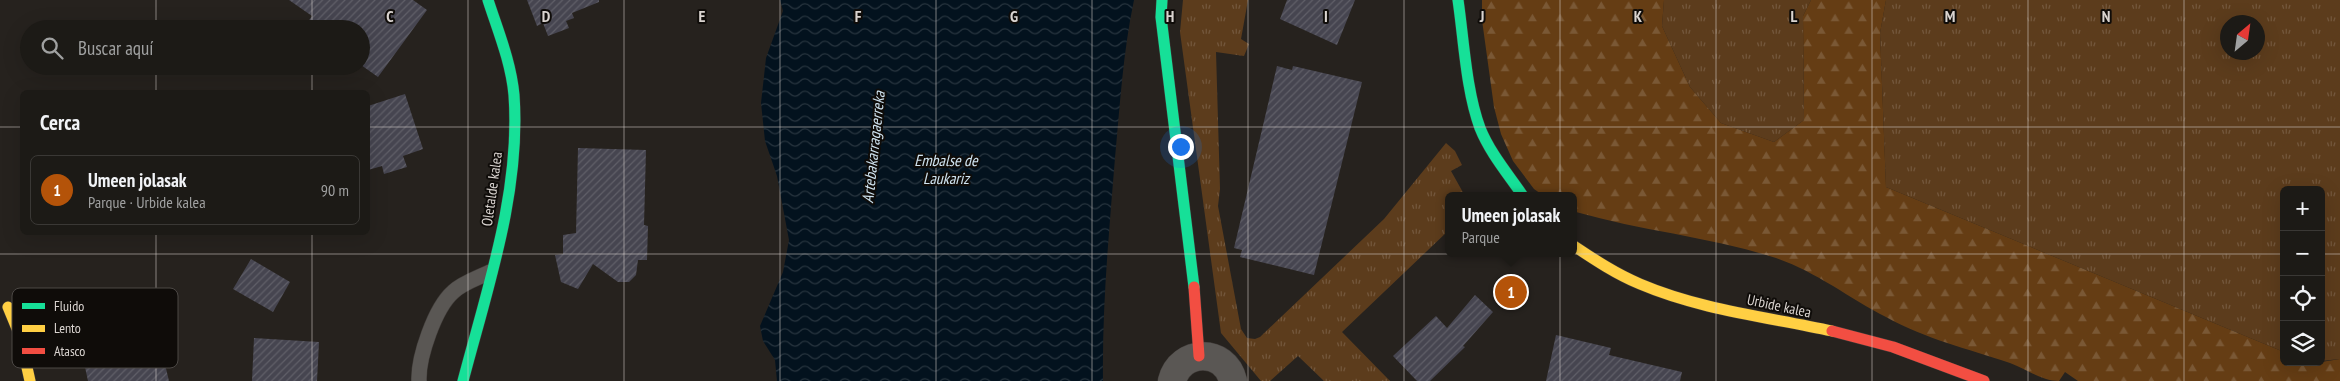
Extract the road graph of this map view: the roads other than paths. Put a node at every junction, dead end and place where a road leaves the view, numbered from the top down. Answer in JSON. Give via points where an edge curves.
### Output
{"nodes":[{"id":1,"x":488,"y":0,"type":"edge"},
{"id":2,"x":1162,"y":0,"type":"edge"},
{"id":3,"x":1458,"y":0,"type":"edge"},
{"id":4,"x":1520,"y":192,"type":"edge"},
{"id":5,"x":1577,"y":248,"type":"edge"},
{"id":6,"x":490,"y":272,"type":"junction"},
{"id":7,"x":8,"y":307,"type":"dead end"},
{"id":8,"x":12,"y":317,"type":"edge"},
{"id":9,"x":1199,"y":356,"type":"junction"},
{"id":10,"x":27,"y":368,"type":"edge"},
{"id":11,"x":30,"y":381,"type":"edge"},
{"id":12,"x":419,"y":381,"type":"edge"},
{"id":13,"x":463,"y":381,"type":"edge"},
{"id":14,"x":1172,"y":381,"type":"edge"},
{"id":15,"x":1232,"y":381,"type":"edge"},
{"id":16,"x":1984,"y":381,"type":"edge"}],
"edges":[{"from":1,"to":6,"type":"street","name":"Oletalde kalea","via":[[511,76],[515,126],[505,219]]},
{"from":2,"to":9,"type":"street","via":[[1161,16]]},
{"from":3,"to":4,"type":"street","via":[[1474,110],[1495,157]]},
{"from":5,"to":16,"type":"street","name":"Urbide kalea","via":[[1646,288],[1760,319],[1864,338]]},
{"from":6,"to":12,"type":"lane","via":[[454,291],[440,305]]},
{"from":6,"to":13,"type":"street","name":"Oletalde kalea"},
{"from":7,"to":8,"type":"street"},
{"from":9,"to":14,"type":"street","via":[[1182,363]]},
{"from":9,"to":15,"type":"street","via":[[1222,362]]},
{"from":10,"to":11,"type":"street"}]}
